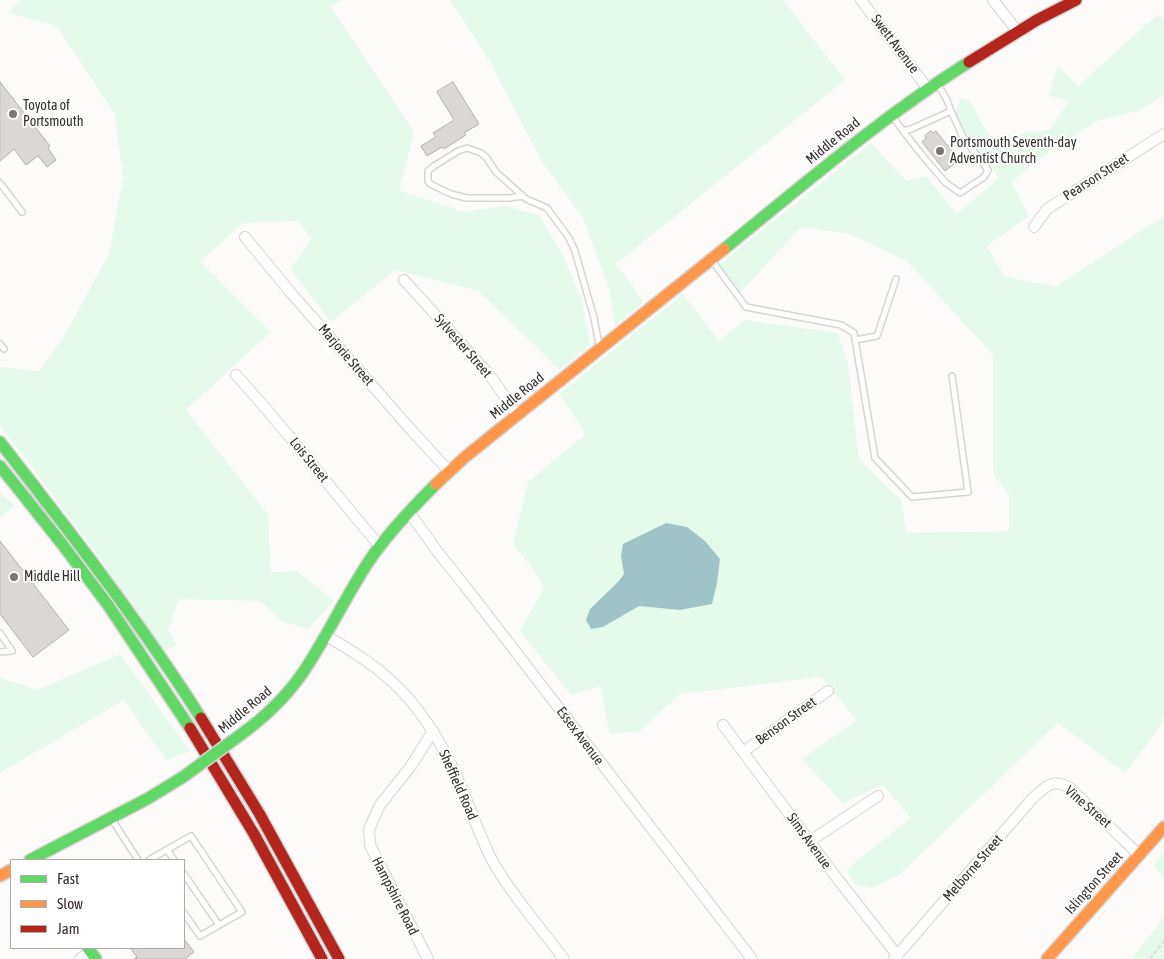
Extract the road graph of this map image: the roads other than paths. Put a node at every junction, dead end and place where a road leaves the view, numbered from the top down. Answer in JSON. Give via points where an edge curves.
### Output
{"nodes":[{"id":1,"x":861,"y":0,"type":"edge"},
{"id":2,"x":993,"y":0,"type":"edge"},
{"id":3,"x":1076,"y":0,"type":"edge"},
{"id":4,"x":1018,"y":32,"type":"junction"},
{"id":5,"x":932,"y":86,"type":"junction"},
{"id":6,"x":951,"y":111,"type":"junction"},
{"id":7,"x":891,"y":115,"type":"junction"},
{"id":8,"x":902,"y":131,"type":"junction"},
{"id":9,"x":1164,"y":134,"type":"edge"},
{"id":10,"x":0,"y":183,"type":"edge"},
{"id":11,"x":523,"y":196,"type":"junction"},
{"id":12,"x":22,"y":212,"type":"dead end"},
{"id":13,"x":1034,"y":227,"type":"dead end"},
{"id":14,"x":245,"y":237,"type":"dead end"},
{"id":15,"x":711,"y":260,"type":"junction"},
{"id":16,"x":896,"y":279,"type":"dead end"},
{"id":17,"x":404,"y":280,"type":"dead end"},
{"id":18,"x":856,"y":340,"type":"junction"},
{"id":19,"x":0,"y":344,"type":"edge"},
{"id":20,"x":600,"y":348,"type":"junction"},
{"id":21,"x":4,"y":349,"type":"dead end"},
{"id":22,"x":236,"y":375,"type":"dead end"},
{"id":23,"x":952,"y":376,"type":"dead end"},
{"id":24,"x":517,"y":415,"type":"junction"},
{"id":25,"x":0,"y":442,"type":"edge"},
{"id":26,"x":0,"y":466,"type":"edge"},
{"id":27,"x":450,"y":471,"type":"junction"},
{"id":28,"x":409,"y":512,"type":"junction"},
{"id":29,"x":380,"y":546,"type":"junction"},
{"id":30,"x":0,"y":633,"type":"edge"},
{"id":31,"x":325,"y":635,"type":"junction"},
{"id":32,"x":0,"y":652,"type":"edge"},
{"id":33,"x":828,"y":691,"type":"dead end"},
{"id":34,"x":722,"y":725,"type":"dead end"},
{"id":35,"x":433,"y":731,"type":"junction"},
{"id":36,"x":744,"y":752,"type":"junction"},
{"id":37,"x":1056,"y":783,"type":"joint"},
{"id":38,"x":878,"y":796,"type":"dead end"},
{"id":39,"x":111,"y":818,"type":"junction"},
{"id":40,"x":1164,"y":827,"type":"edge"},
{"id":41,"x":810,"y":841,"type":"junction"},
{"id":42,"x":167,"y":850,"type":"junction"},
{"id":43,"x":1139,"y":855,"type":"junction"},
{"id":44,"x":32,"y":859,"type":"edge"},
{"id":45,"x":137,"y":859,"type":"edge"},
{"id":46,"x":151,"y":859,"type":"edge"},
{"id":47,"x":173,"y":859,"type":"edge"},
{"id":48,"x":185,"y":875,"type":"edge"},
{"id":49,"x":185,"y":915,"type":"edge"},
{"id":50,"x":219,"y":926,"type":"junction"},
{"id":51,"x":91,"y":953,"type":"edge"},
{"id":52,"x":896,"y":957,"type":"edge"},
{"id":53,"x":80,"y":959,"type":"edge"},
{"id":54,"x":322,"y":959,"type":"edge"},
{"id":55,"x":339,"y":959,"type":"edge"},
{"id":56,"x":428,"y":959,"type":"edge"},
{"id":57,"x":564,"y":959,"type":"edge"},
{"id":58,"x":752,"y":959,"type":"edge"},
{"id":59,"x":1047,"y":959,"type":"edge"}],
"edges":[{"from":1,"to":5,"type":"street","name":"Swett Avenue"},
{"from":2,"to":4,"type":"street"},
{"from":3,"to":4,"type":"main road","name":"Middle Road"},
{"from":4,"to":5,"type":"main road","name":"Middle Road"},
{"from":5,"to":6,"type":"lane","via":[[948,100]]},
{"from":5,"to":7,"type":"main road","name":"Middle Road"},
{"from":6,"to":8,"type":"lane"},
{"from":6,"to":8,"type":"lane","via":[[963,137],[988,170],[960,193],[946,182]]},
{"from":7,"to":8,"type":"lane"},
{"from":7,"to":15,"type":"main road","name":"Middle Road"},
{"from":9,"to":13,"type":"street","name":"Pearson Street","via":[[1047,209]]},
{"from":10,"to":12,"type":"lane"},
{"from":11,"to":11,"type":"lane","via":[[496,172],[486,156],[467,148],[428,171],[430,184],[451,194],[474,198]]},
{"from":11,"to":20,"type":"lane","via":[[547,208],[570,238]]},
{"from":14,"to":27,"type":"street","name":"Marjorie Street"},
{"from":15,"to":18,"type":"lane","via":[[746,307],[841,325],[854,332]]},
{"from":15,"to":20,"type":"main road","name":"Middle Road"},
{"from":16,"to":18,"type":"lane","via":[[877,336]]},
{"from":17,"to":24,"type":"street","name":"Sylvester Street","via":[[487,372]]},
{"from":18,"to":23,"type":"lane","via":[[875,458],[912,497],[968,492]]},
{"from":19,"to":21,"type":"lane"},
{"from":20,"to":24,"type":"main road","name":"Middle Road"},
{"from":22,"to":29,"type":"street","name":"Lois Street"},
{"from":24,"to":27,"type":"main road","name":"Middle Road"},
{"from":25,"to":55,"type":"main road","via":[[101,572],[172,673],[234,769]]},
{"from":26,"to":54,"type":"main road","via":[[101,597],[170,696],[244,816]]},
{"from":27,"to":28,"type":"main road","name":"Middle Road"},
{"from":28,"to":29,"type":"main road","name":"Middle Road"},
{"from":28,"to":58,"type":"street","name":"Essex Avenue"},
{"from":29,"to":31,"type":"main road","name":"Middle Road"},
{"from":30,"to":32,"type":"lane","via":[[12,651]]},
{"from":31,"to":35,"type":"street","name":"Sheffield Road","via":[[352,650],[390,679]]},
{"from":31,"to":39,"type":"main road","name":"Middle Road","bridge":true,"via":[[311,661],[265,717],[183,777]]},
{"from":33,"to":36,"type":"street","name":"Benson Street"},
{"from":34,"to":36,"type":"street","name":"Sims Avenue"},
{"from":35,"to":56,"type":"street","name":"Hampshire Road","via":[[380,805],[370,829],[370,845]]},
{"from":35,"to":57,"type":"street","name":"Sheffield Road","via":[[457,775],[495,865]]},
{"from":36,"to":41,"type":"street","name":"Sims Avenue"},
{"from":37,"to":43,"type":"street","name":"Vine Street","via":[[1070,788]]},
{"from":37,"to":52,"type":"street","name":"Melborne Street","via":[[1050,784],[1032,800]]},
{"from":38,"to":41,"type":"street"},
{"from":39,"to":44,"type":"main road","name":"Middle Road"},
{"from":39,"to":45,"type":"lane"},
{"from":40,"to":43,"type":"main road","name":"Islington Street"},
{"from":41,"to":52,"type":"street","name":"Sims Avenue"},
{"from":42,"to":46,"type":"lane"},
{"from":42,"to":47,"type":"lane"},
{"from":42,"to":50,"type":"lane","via":[[192,836],[242,912]]},
{"from":43,"to":59,"type":"main road","name":"Islington Street"},
{"from":48,"to":50,"type":"lane"},
{"from":49,"to":50,"type":"lane","via":[[200,936]]},
{"from":51,"to":53,"type":"street"}]}
